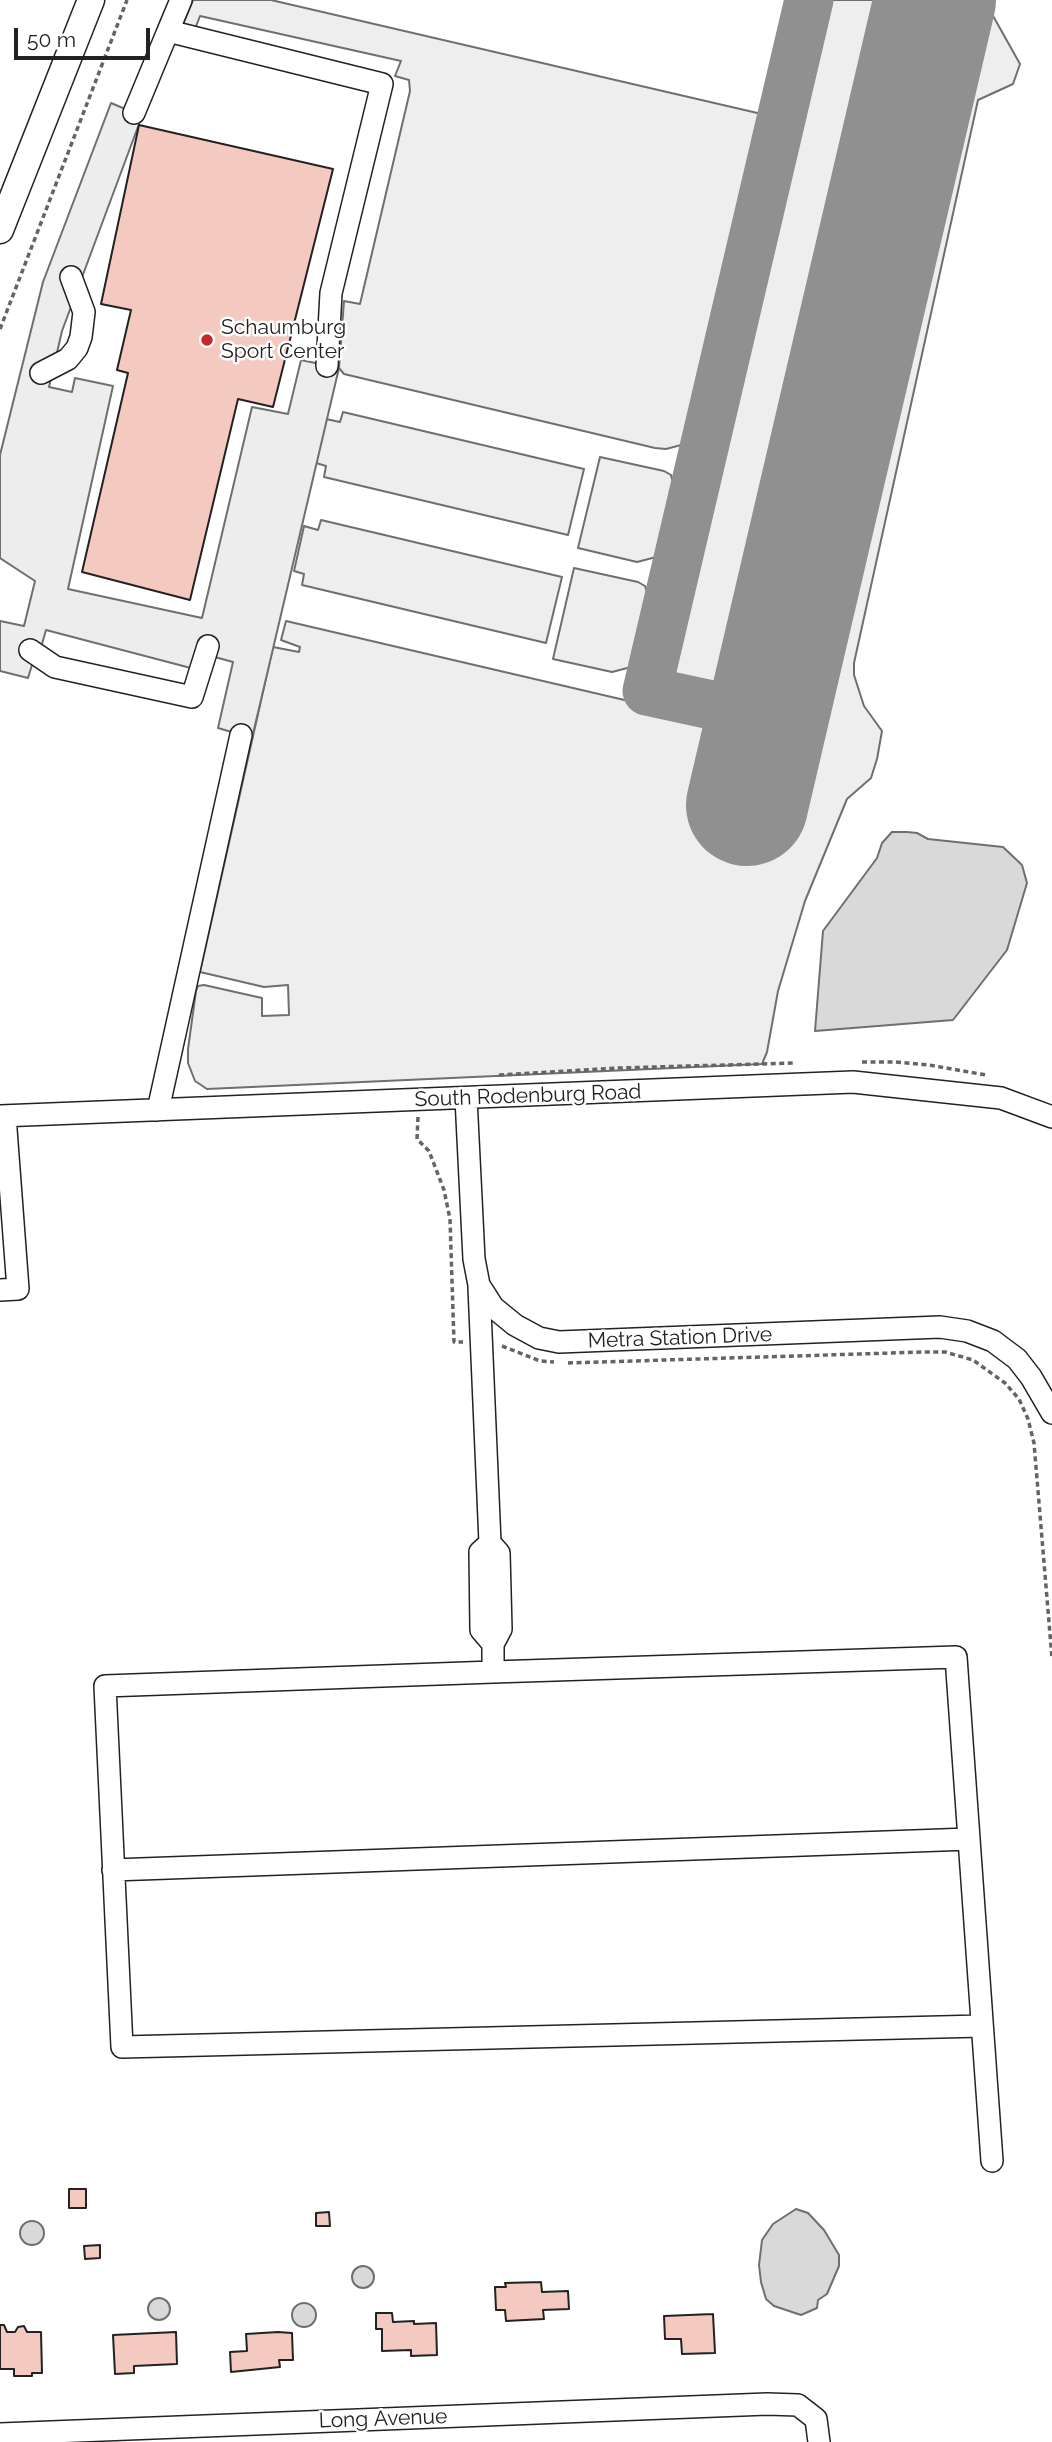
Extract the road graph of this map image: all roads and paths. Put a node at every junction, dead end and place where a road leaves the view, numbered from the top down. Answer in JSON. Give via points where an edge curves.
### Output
{"nodes":[{"id":1,"x":91,"y":0,"type":"edge"},
{"id":2,"x":127,"y":0,"type":"edge"},
{"id":3,"x":181,"y":0,"type":"edge"},
{"id":4,"x":168,"y":31,"type":"junction"},
{"id":5,"x":134,"y":113,"type":"dead end"},
{"id":6,"x":0,"y":230,"type":"edge"},
{"id":7,"x":71,"y":277,"type":"dead end"},
{"id":8,"x":0,"y":329,"type":"edge"},
{"id":9,"x":327,"y":366,"type":"dead end"},
{"id":10,"x":41,"y":373,"type":"dead end"},
{"id":11,"x":208,"y":646,"type":"dead end"},
{"id":12,"x":30,"y":650,"type":"dead end"},
{"id":13,"x":241,"y":735,"type":"dead end"},
{"id":14,"x":466,"y":1098,"type":"junction"},
{"id":15,"x":158,"y":1110,"type":"junction"},
{"id":16,"x":3,"y":1116,"type":"edge"},
{"id":17,"x":1052,"y":1117,"type":"edge"},
{"id":18,"x":418,"y":1131,"type":"dead end"},
{"id":19,"x":479,"y":1285,"type":"junction"},
{"id":20,"x":0,"y":1290,"type":"edge"},
{"id":21,"x":463,"y":1342,"type":"dead end"},
{"id":22,"x":496,"y":1343,"type":"dead end"},
{"id":23,"x":554,"y":1362,"type":"dead end"},
{"id":24,"x":567,"y":1363,"type":"dead end"},
{"id":25,"x":1052,"y":1413,"type":"edge"},
{"id":26,"x":1052,"y":1658,"type":"edge"},
{"id":27,"x":493,"y":1672,"type":"junction"},
{"id":28,"x":969,"y":1839,"type":"junction"},
{"id":29,"x":113,"y":1870,"type":"junction"},
{"id":30,"x":981,"y":2026,"type":"junction"},
{"id":31,"x":992,"y":2161,"type":"dead end"},
{"id":32,"x":0,"y":2434,"type":"edge"},
{"id":33,"x":819,"y":2442,"type":"edge"}],
"edges":[{"from":1,"to":6,"type":"main road"},
{"from":2,"to":8,"type":"path"},
{"from":3,"to":4,"type":"street"},
{"from":4,"to":5,"type":"street"},
{"from":4,"to":9,"type":"street","via":[[382,84],[331,293]]},
{"from":7,"to":10,"type":"street","via":[[84,312],[81,337],[68,359]]},
{"from":11,"to":12,"type":"street","via":[[192,697],[55,667]]},
{"from":13,"to":15,"type":"street"},
{"from":14,"to":15,"type":"street","name":"South Rodenburg Road"},
{"from":14,"to":17,"type":"street","name":"South Rodenburg Road","via":[[853,1082],[1001,1098]]},
{"from":14,"to":19,"type":"street","name":"Metra Station Drive"},
{"from":15,"to":16,"type":"street","name":"South Rodenburg Road"},
{"from":16,"to":20,"type":"street","via":[[18,1289]]},
{"from":18,"to":21,"type":"path","via":[[417,1139],[429,1151],[444,1190],[450,1219],[454,1342]]},
{"from":19,"to":25,"type":"street","name":"Metra Station Drive","via":[[493,1307],[515,1325],[559,1342],[940,1327],[967,1331],[993,1341],[1017,1359]]},
{"from":19,"to":27,"type":"street","via":[[489,1543],[480,1552],[481,1630],[493,1644]]},
{"from":22,"to":23,"type":"path","via":[[517,1354]]},
{"from":24,"to":26,"type":"path","via":[[924,1352],[973,1360],[1005,1383],[1028,1419],[1034,1443]]},
{"from":27,"to":28,"type":"street","via":[[956,1657]]},
{"from":27,"to":29,"type":"street","via":[[105,1686]]},
{"from":28,"to":29,"type":"street"},
{"from":28,"to":30,"type":"street"},
{"from":29,"to":30,"type":"street","via":[[122,2047]]},
{"from":30,"to":31,"type":"street"},
{"from":32,"to":33,"type":"street","name":"Long Avenue","via":[[767,2404],[798,2405],[816,2419]]}]}
